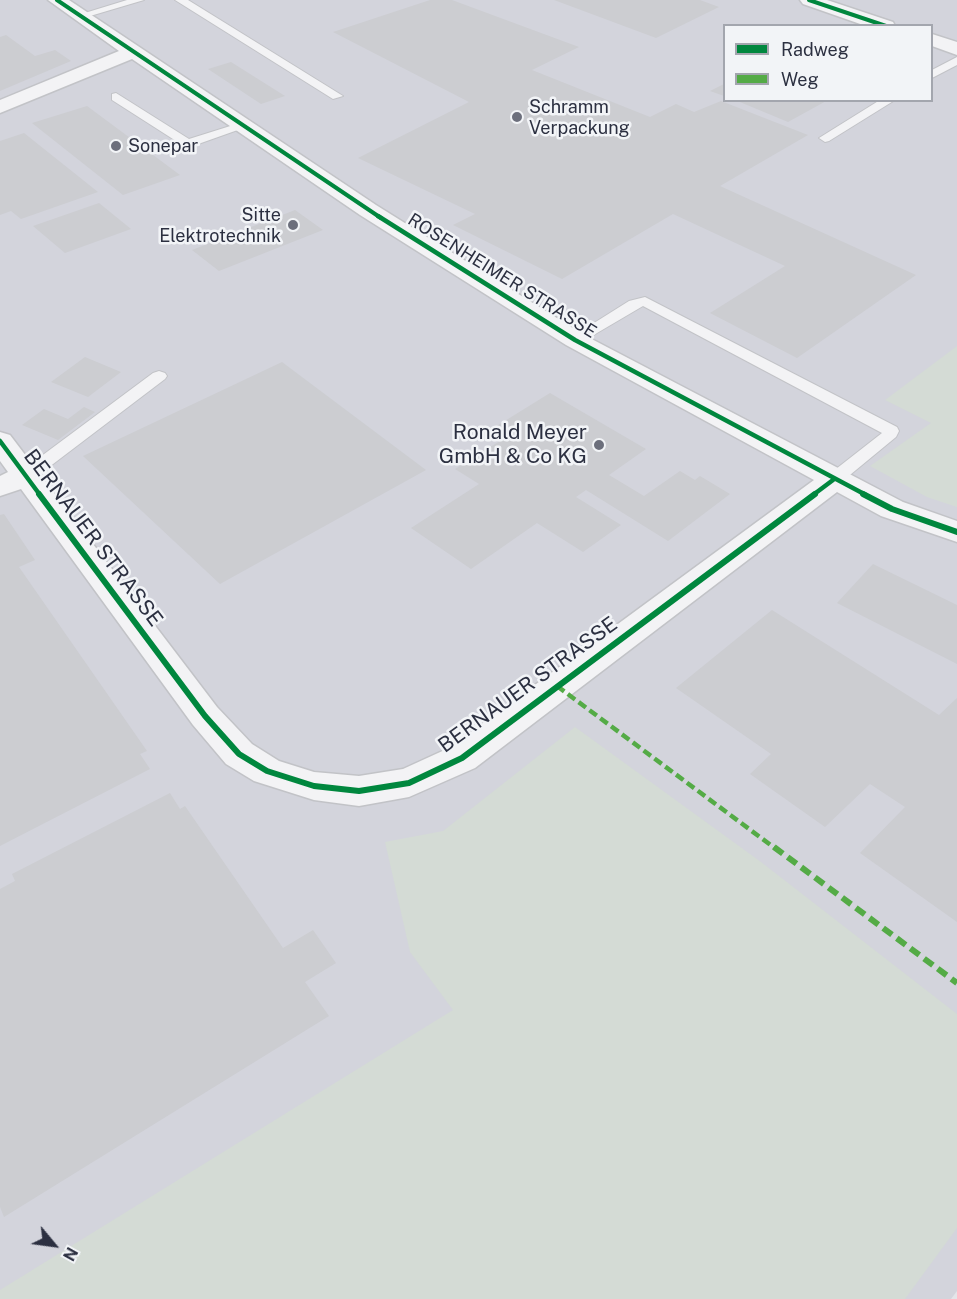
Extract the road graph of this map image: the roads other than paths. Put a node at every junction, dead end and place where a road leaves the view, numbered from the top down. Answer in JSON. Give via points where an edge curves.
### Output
{"nodes":[{"id":1,"x":57,"y":0,"type":"edge"},
{"id":2,"x":138,"y":0,"type":"edge"},
{"id":3,"x":180,"y":0,"type":"edge"},
{"id":4,"x":809,"y":0,"type":"edge"},
{"id":5,"x":80,"y":16,"type":"junction"},
{"id":6,"x":880,"y":24,"type":"edge"},
{"id":7,"x":933,"y":40,"type":"edge"},
{"id":8,"x":957,"y":49,"type":"edge"},
{"id":9,"x":133,"y":52,"type":"junction"},
{"id":10,"x":957,"y":60,"type":"edge"},
{"id":11,"x":933,"y":74,"type":"edge"},
{"id":12,"x":337,"y":96,"type":"dead end"},
{"id":13,"x":116,"y":97,"type":"dead end"},
{"id":14,"x":886,"y":102,"type":"edge"},
{"id":15,"x":0,"y":107,"type":"edge"},
{"id":16,"x":243,"y":126,"type":"junction"},
{"id":17,"x":825,"y":138,"type":"dead end"},
{"id":18,"x":575,"y":340,"type":"junction"},
{"id":19,"x":159,"y":376,"type":"dead end"},
{"id":20,"x":0,"y":441,"type":"edge"},
{"id":21,"x":833,"y":480,"type":"junction"},
{"id":22,"x":13,"y":482,"type":"edge"},
{"id":23,"x":957,"y":532,"type":"edge"}],
"edges":[{"from":1,"to":5,"type":"street","name":"ROSENHEIMER STRASSE"},
{"from":2,"to":5,"type":"lane"},
{"from":3,"to":12,"type":"lane"},
{"from":4,"to":6,"type":"street"},
{"from":5,"to":9,"type":"street","name":"ROSENHEIMER STRASSE"},
{"from":7,"to":8,"type":"street"},
{"from":9,"to":15,"type":"street"},
{"from":9,"to":16,"type":"street","name":"ROSENHEIMER STRASSE"},
{"from":10,"to":11,"type":"lane"},
{"from":13,"to":16,"type":"lane","via":[[187,144]]},
{"from":14,"to":17,"type":"lane"},
{"from":16,"to":18,"type":"street","name":"ROSENHEIMER STRASSE"},
{"from":18,"to":21,"type":"street","name":"ROSENHEIMER STRASSE"},
{"from":18,"to":21,"type":"lane","via":[[645,301],[891,431]]},
{"from":19,"to":22,"type":"lane"},
{"from":20,"to":22,"type":"street","name":"BERNAUER STRASSE"},
{"from":21,"to":22,"type":"street","name":"BERNAUER STRASSE","via":[[462,758],[409,783],[359,791],[314,786],[267,771],[239,754]]},
{"from":21,"to":23,"type":"street","name":"ROSENHEIMER STRASSE","via":[[892,509]]}]}
